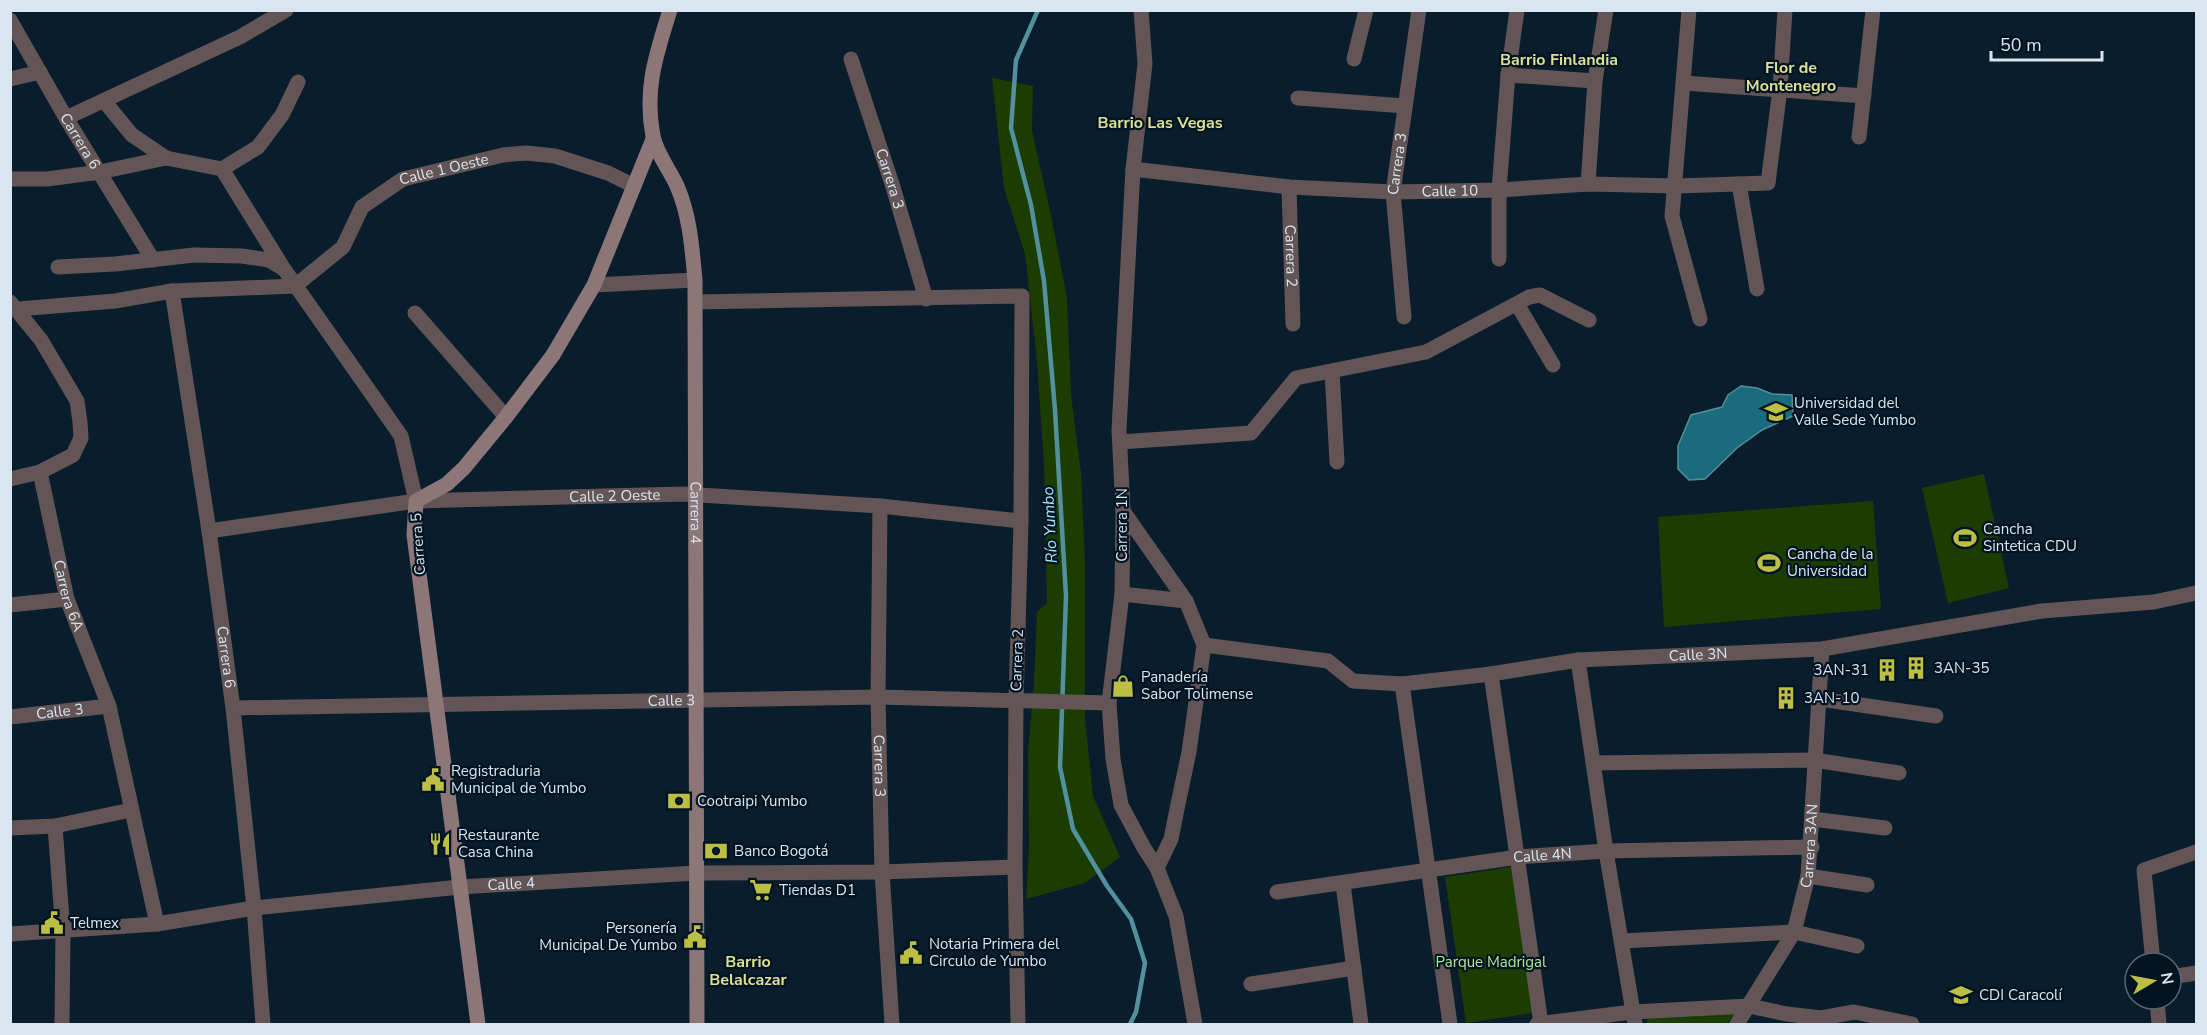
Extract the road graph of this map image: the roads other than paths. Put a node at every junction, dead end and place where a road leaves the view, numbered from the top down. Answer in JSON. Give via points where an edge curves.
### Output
{"nodes":[{"id":1,"x":286,"y":10,"type":"edge"},
{"id":2,"x":670,"y":10,"type":"edge"},
{"id":3,"x":1141,"y":10,"type":"edge"},
{"id":4,"x":1366,"y":10,"type":"edge"},
{"id":5,"x":1419,"y":10,"type":"edge"},
{"id":6,"x":1516,"y":10,"type":"edge"},
{"id":7,"x":1606,"y":10,"type":"edge"},
{"id":8,"x":1689,"y":10,"type":"edge"},
{"id":9,"x":1785,"y":10,"type":"edge"},
{"id":10,"x":1873,"y":10,"type":"edge"},
{"id":11,"x":10,"y":20,"type":"edge"},
{"id":12,"x":851,"y":59,"type":"dead end"},
{"id":13,"x":1354,"y":59,"type":"dead end"},
{"id":14,"x":40,"y":72,"type":"junction"},
{"id":15,"x":1508,"y":75,"type":"junction"},
{"id":16,"x":10,"y":79,"type":"edge"},
{"id":17,"x":1595,"y":81,"type":"junction"},
{"id":18,"x":298,"y":82,"type":"dead end"},
{"id":19,"x":1684,"y":83,"type":"junction"},
{"id":20,"x":1780,"y":89,"type":"junction"},
{"id":21,"x":1864,"y":96,"type":"junction"},
{"id":22,"x":1298,"y":98,"type":"dead end"},
{"id":23,"x":104,"y":101,"type":"junction"},
{"id":24,"x":1405,"y":106,"type":"junction"},
{"id":25,"x":66,"y":118,"type":"junction"},
{"id":26,"x":1859,"y":137,"type":"dead end"},
{"id":27,"x":653,"y":139,"type":"junction"},
{"id":28,"x":166,"y":158,"type":"junction"},
{"id":29,"x":222,"y":169,"type":"junction"},
{"id":30,"x":1132,"y":169,"type":"junction"},
{"id":31,"x":100,"y":172,"type":"junction"},
{"id":32,"x":10,"y":178,"type":"edge"},
{"id":33,"x":1588,"y":184,"type":"junction"},
{"id":34,"x":1739,"y":184,"type":"junction"},
{"id":35,"x":634,"y":186,"type":"junction"},
{"id":36,"x":1676,"y":186,"type":"junction"},
{"id":37,"x":1289,"y":187,"type":"junction"},
{"id":38,"x":1498,"y":190,"type":"junction"},
{"id":39,"x":1393,"y":192,"type":"junction"},
{"id":40,"x":1499,"y":259,"type":"dead end"},
{"id":41,"x":153,"y":260,"type":"junction"},
{"id":42,"x":58,"y":267,"type":"dead end"},
{"id":43,"x":284,"y":269,"type":"junction"},
{"id":44,"x":695,"y":280,"type":"junction"},
{"id":45,"x":594,"y":285,"type":"junction"},
{"id":46,"x":295,"y":286,"type":"junction"},
{"id":47,"x":1757,"y":289,"type":"dead end"},
{"id":48,"x":172,"y":291,"type":"junction"},
{"id":49,"x":926,"y":299,"type":"junction"},
{"id":50,"x":696,"y":302,"type":"junction"},
{"id":51,"x":1517,"y":304,"type":"junction"},
{"id":52,"x":14,"y":306,"type":"edge"},
{"id":53,"x":415,"y":313,"type":"dead end"},
{"id":54,"x":1404,"y":317,"type":"dead end"},
{"id":55,"x":1700,"y":319,"type":"dead end"},
{"id":56,"x":1589,"y":320,"type":"dead end"},
{"id":57,"x":1293,"y":324,"type":"dead end"},
{"id":58,"x":1554,"y":365,"type":"dead end"},
{"id":59,"x":1332,"y":371,"type":"junction"},
{"id":60,"x":506,"y":417,"type":"junction"},
{"id":61,"x":1120,"y":442,"type":"junction"},
{"id":62,"x":1338,"y":462,"type":"dead end"},
{"id":63,"x":40,"y":472,"type":"junction"},
{"id":64,"x":10,"y":479,"type":"edge"},
{"id":65,"x":695,"y":494,"type":"junction"},
{"id":66,"x":416,"y":501,"type":"junction"},
{"id":67,"x":880,"y":506,"type":"junction"},
{"id":68,"x":1123,"y":511,"type":"junction"},
{"id":69,"x":1021,"y":521,"type":"junction"},
{"id":70,"x":209,"y":531,"type":"junction"},
{"id":71,"x":2196,"y":593,"type":"edge"},
{"id":72,"x":1122,"y":594,"type":"junction"},
{"id":73,"x":67,"y":599,"type":"junction"},
{"id":74,"x":1186,"y":601,"type":"junction"},
{"id":75,"x":10,"y":605,"type":"edge"},
{"id":76,"x":1204,"y":645,"type":"junction"},
{"id":77,"x":1822,"y":649,"type":"junction"},
{"id":78,"x":1578,"y":660,"type":"junction"},
{"id":79,"x":1491,"y":674,"type":"junction"},
{"id":80,"x":1402,"y":684,"type":"junction"},
{"id":81,"x":878,"y":697,"type":"junction"},
{"id":82,"x":1820,"y":699,"type":"junction"},
{"id":83,"x":698,"y":700,"type":"junction"},
{"id":84,"x":1016,"y":701,"type":"junction"},
{"id":85,"x":1106,"y":703,"type":"junction"},
{"id":86,"x":436,"y":704,"type":"junction"},
{"id":87,"x":109,"y":706,"type":"junction"},
{"id":88,"x":233,"y":708,"type":"junction"},
{"id":89,"x":1936,"y":716,"type":"dead end"},
{"id":90,"x":10,"y":717,"type":"edge"},
{"id":91,"x":1814,"y":760,"type":"junction"},
{"id":92,"x":1593,"y":763,"type":"junction"},
{"id":93,"x":1899,"y":773,"type":"dead end"},
{"id":94,"x":131,"y":810,"type":"junction"},
{"id":95,"x":1812,"y":819,"type":"junction"},
{"id":96,"x":55,"y":826,"type":"junction"},
{"id":97,"x":10,"y":828,"type":"edge"},
{"id":98,"x":1885,"y":828,"type":"dead end"},
{"id":99,"x":1812,"y":847,"type":"junction"},
{"id":100,"x":1606,"y":851,"type":"junction"},
{"id":101,"x":2196,"y":852,"type":"edge"},
{"id":102,"x":1518,"y":857,"type":"junction"},
{"id":103,"x":1015,"y":867,"type":"junction"},
{"id":104,"x":1157,"y":868,"type":"junction"},
{"id":105,"x":1430,"y":869,"type":"junction"},
{"id":106,"x":882,"y":872,"type":"junction"},
{"id":107,"x":696,"y":873,"type":"junction"},
{"id":108,"x":1808,"y":876,"type":"junction"},
{"id":109,"x":1343,"y":884,"type":"junction"},
{"id":110,"x":1867,"y":885,"type":"dead end"},
{"id":111,"x":460,"y":887,"type":"junction"},
{"id":112,"x":1277,"y":892,"type":"dead end"},
{"id":113,"x":254,"y":908,"type":"junction"},
{"id":114,"x":157,"y":924,"type":"junction"},
{"id":115,"x":63,"y":932,"type":"junction"},
{"id":116,"x":1794,"y":932,"type":"junction"},
{"id":117,"x":10,"y":934,"type":"edge"},
{"id":118,"x":1622,"y":941,"type":"junction"},
{"id":119,"x":1857,"y":946,"type":"dead end"},
{"id":120,"x":2152,"y":951,"type":"edge"},
{"id":121,"x":1354,"y":968,"type":"junction"},
{"id":122,"x":1251,"y":984,"type":"dead end"},
{"id":123,"x":1749,"y":1006,"type":"junction"},
{"id":124,"x":1634,"y":1018,"type":"edge"},
{"id":125,"x":62,"y":1024,"type":"edge"},
{"id":126,"x":263,"y":1024,"type":"edge"},
{"id":127,"x":478,"y":1024,"type":"edge"},
{"id":128,"x":698,"y":1024,"type":"edge"},
{"id":129,"x":892,"y":1024,"type":"edge"},
{"id":130,"x":1018,"y":1024,"type":"edge"},
{"id":131,"x":1195,"y":1024,"type":"edge"},
{"id":132,"x":1361,"y":1024,"type":"edge"},
{"id":133,"x":1450,"y":1024,"type":"edge"},
{"id":134,"x":1540,"y":1024,"type":"edge"},
{"id":135,"x":1737,"y":1024,"type":"edge"},
{"id":136,"x":1912,"y":1024,"type":"edge"}],
"edges":[{"from":1,"to":23,"type":"street","via":[[240,37]]},
{"from":2,"to":27,"type":"main road","name":"Carrera 4","via":[[653,66]]},
{"from":3,"to":30,"type":"street","name":"Carrera 1N","via":[[1145,64]]},
{"from":4,"to":13,"type":"street"},
{"from":5,"to":24,"type":"street","name":"Carrera 3"},
{"from":6,"to":15,"type":"street"},
{"from":7,"to":17,"type":"street"},
{"from":8,"to":19,"type":"street"},
{"from":9,"to":20,"type":"street"},
{"from":10,"to":21,"type":"street"},
{"from":11,"to":14,"type":"street","name":"Carrera 6"},
{"from":12,"to":49,"type":"street","name":"Carrera 3"},
{"from":14,"to":16,"type":"street"},
{"from":14,"to":25,"type":"street","name":"Carrera 6"},
{"from":15,"to":17,"type":"street"},
{"from":15,"to":38,"type":"street"},
{"from":17,"to":33,"type":"street"},
{"from":18,"to":29,"type":"street","via":[[282,115],[258,147]]},
{"from":19,"to":20,"type":"street"},
{"from":19,"to":36,"type":"street"},
{"from":20,"to":21,"type":"street"},
{"from":20,"to":34,"type":"street","name":"Calle 10","via":[[1768,183]]},
{"from":21,"to":26,"type":"street"},
{"from":22,"to":24,"type":"street"},
{"from":23,"to":25,"type":"street"},
{"from":23,"to":28,"type":"street","via":[[132,135]]},
{"from":24,"to":39,"type":"street","name":"Carrera 3"},
{"from":25,"to":31,"type":"street","name":"Carrera 6"},
{"from":27,"to":35,"type":"main road","name":"Carrera 5"},
{"from":27,"to":44,"type":"main road","name":"Carrera 4","via":[[685,207]]},
{"from":28,"to":29,"type":"street"},
{"from":28,"to":31,"type":"street"},
{"from":29,"to":43,"type":"street"},
{"from":30,"to":37,"type":"street","name":"Calle 10"},
{"from":30,"to":61,"type":"street","name":"Carrera 1N"},
{"from":31,"to":32,"type":"street","via":[[47,179]]},
{"from":31,"to":41,"type":"street","name":"Carrera 6"},
{"from":33,"to":36,"type":"street","name":"Calle 10"},
{"from":33,"to":38,"type":"street","name":"Calle 10"},
{"from":34,"to":36,"type":"street","name":"Calle 10"},
{"from":34,"to":47,"type":"street"},
{"from":35,"to":45,"type":"main road","name":"Carrera 5"},
{"from":35,"to":46,"type":"street","name":"Calle 1 Oeste","via":[[588,166],[555,156],[526,153],[483,159],[403,179],[362,207],[343,247]]},
{"from":36,"to":55,"type":"street","via":[[1672,216]]},
{"from":37,"to":39,"type":"street","name":"Calle 10"},
{"from":37,"to":57,"type":"street","name":"Carrera 2"},
{"from":38,"to":39,"type":"street","name":"Calle 10"},
{"from":38,"to":40,"type":"street"},
{"from":39,"to":54,"type":"street","name":"Carrera 3"},
{"from":41,"to":42,"type":"street"},
{"from":41,"to":43,"type":"street","via":[[194,255],[242,256],[270,260]]},
{"from":43,"to":46,"type":"street"},
{"from":44,"to":45,"type":"street"},
{"from":44,"to":50,"type":"main road","name":"Carrera 4"},
{"from":45,"to":60,"type":"main road","name":"Carrera 5","via":[[553,355]]},
{"from":46,"to":48,"type":"street"},
{"from":46,"to":66,"type":"street","via":[[401,436]]},
{"from":48,"to":52,"type":"street","via":[[115,301]]},
{"from":48,"to":70,"type":"street","name":"Carrera 6"},
{"from":49,"to":50,"type":"street"},
{"from":49,"to":69,"type":"street","name":"Carrera 2","via":[[1022,296]]},
{"from":50,"to":65,"type":"main road","name":"Carrera 4"},
{"from":51,"to":56,"type":"street","via":[[1540,295]]},
{"from":51,"to":58,"type":"street"},
{"from":51,"to":59,"type":"street","via":[[1426,352]]},
{"from":52,"to":63,"type":"street","via":[[41,340],[77,401],[81,438],[73,455]]},
{"from":53,"to":60,"type":"street"},
{"from":59,"to":61,"type":"street","via":[[1296,378],[1251,433]]},
{"from":59,"to":62,"type":"street"},
{"from":60,"to":66,"type":"main road","name":"Carrera 5","via":[[456,476]]},
{"from":61,"to":68,"type":"street","name":"Carrera 1N"},
{"from":63,"to":64,"type":"street"},
{"from":63,"to":73,"type":"street","name":"Carrera 6A"},
{"from":65,"to":66,"type":"street","name":"Calle 2 Oeste"},
{"from":65,"to":67,"type":"street","name":"Calle 2 Oeste"},
{"from":65,"to":83,"type":"main road","name":"Carrera 4"},
{"from":66,"to":70,"type":"street","name":"Calle 2 Oeste"},
{"from":66,"to":86,"type":"main road","name":"Carrera 5","via":[[414,535]]},
{"from":67,"to":69,"type":"street","name":"Calle 2 Oeste"},
{"from":67,"to":81,"type":"street","name":"Carrera 3"},
{"from":68,"to":72,"type":"street","name":"Carrera 1N"},
{"from":68,"to":74,"type":"street"},
{"from":69,"to":84,"type":"street","name":"Carrera 2"},
{"from":70,"to":88,"type":"street","name":"Carrera 6"},
{"from":71,"to":77,"type":"street","name":"Calle 3N","via":[[2154,602],[2042,611]]},
{"from":72,"to":74,"type":"street"},
{"from":72,"to":85,"type":"street","name":"Carrera 1N"},
{"from":73,"to":75,"type":"street"},
{"from":73,"to":87,"type":"street","name":"Carrera 6A"},
{"from":74,"to":76,"type":"street"},
{"from":76,"to":80,"type":"street","name":"Calle 3N","via":[[1328,661],[1353,681]]},
{"from":76,"to":104,"type":"street","via":[[1178,809],[1171,839]]},
{"from":77,"to":78,"type":"street","name":"Calle 3N"},
{"from":77,"to":82,"type":"street","name":"Carrera 3AN"},
{"from":78,"to":79,"type":"street","name":"Calle 3N"},
{"from":78,"to":92,"type":"street"},
{"from":79,"to":80,"type":"street","name":"Calle 3N"},
{"from":79,"to":102,"type":"street"},
{"from":80,"to":105,"type":"street"},
{"from":81,"to":83,"type":"street","name":"Calle 3"},
{"from":81,"to":84,"type":"street","name":"Calle 3"},
{"from":81,"to":106,"type":"street","name":"Carrera 3"},
{"from":82,"to":89,"type":"street"},
{"from":82,"to":91,"type":"street","name":"Carrera 3AN"},
{"from":83,"to":86,"type":"street","name":"Calle 3"},
{"from":83,"to":107,"type":"main road","name":"Carrera 4"},
{"from":84,"to":85,"type":"street","name":"Calle 3"},
{"from":84,"to":103,"type":"street","name":"Carrera 2"},
{"from":85,"to":104,"type":"street","name":"Carrera 1N","via":[[1121,805]]},
{"from":86,"to":88,"type":"street","name":"Calle 3"},
{"from":86,"to":111,"type":"main road","name":"Carrera 5"},
{"from":87,"to":90,"type":"street","name":"Calle 3"},
{"from":87,"to":94,"type":"street","name":"Carrera 6A"},
{"from":88,"to":113,"type":"street","name":"Carrera 6"},
{"from":91,"to":92,"type":"street"},
{"from":91,"to":93,"type":"street"},
{"from":91,"to":95,"type":"street","name":"Carrera 3AN"},
{"from":92,"to":100,"type":"street"},
{"from":94,"to":96,"type":"street"},
{"from":94,"to":114,"type":"street","name":"Carrera 6A"},
{"from":95,"to":98,"type":"street"},
{"from":95,"to":99,"type":"street","name":"Carrera 3AN"},
{"from":96,"to":97,"type":"street"},
{"from":96,"to":115,"type":"street"},
{"from":99,"to":100,"type":"street","name":"Calle 4N"},
{"from":99,"to":108,"type":"street","name":"Carrera 3AN"},
{"from":100,"to":102,"type":"street","name":"Calle 4N"},
{"from":100,"to":118,"type":"street"},
{"from":101,"to":120,"type":"street","via":[[2144,870]]},
{"from":102,"to":105,"type":"street","name":"Calle 4N"},
{"from":102,"to":134,"type":"street"},
{"from":103,"to":106,"type":"street","name":"Calle 4"},
{"from":103,"to":130,"type":"street","name":"Carrera 2"},
{"from":104,"to":131,"type":"street","name":"Carrera 1N","via":[[1176,916]]},
{"from":105,"to":109,"type":"street","name":"Calle 4N"},
{"from":105,"to":133,"type":"street"},
{"from":106,"to":107,"type":"street","name":"Calle 4"},
{"from":106,"to":129,"type":"street","name":"Carrera 3"},
{"from":107,"to":111,"type":"street","name":"Calle 4"},
{"from":107,"to":128,"type":"main road","name":"Carrera 4"},
{"from":108,"to":110,"type":"street"},
{"from":108,"to":116,"type":"street","name":"Carrera 3AN"},
{"from":109,"to":112,"type":"street","name":"Calle 4N"},
{"from":109,"to":121,"type":"street"},
{"from":111,"to":113,"type":"street","name":"Calle 4"},
{"from":111,"to":127,"type":"main road","name":"Carrera 5"},
{"from":113,"to":114,"type":"street","name":"Calle 4"},
{"from":113,"to":126,"type":"street","name":"Carrera 6"},
{"from":114,"to":115,"type":"street","name":"Calle 4"},
{"from":115,"to":117,"type":"street","name":"Calle 4"},
{"from":115,"to":125,"type":"street"},
{"from":116,"to":118,"type":"street"},
{"from":116,"to":119,"type":"street"},
{"from":116,"to":123,"type":"street","name":"Carrera 3AN"},
{"from":118,"to":124,"type":"street"},
{"from":121,"to":122,"type":"street"},
{"from":121,"to":132,"type":"street"},
{"from":123,"to":124,"type":"street"},
{"from":123,"to":135,"type":"street","name":"Carrera 3AN"},
{"from":123,"to":136,"type":"street","via":[[1821,1018],[1854,1012]]},
{"from":124,"to":134,"type":"street"}]}
